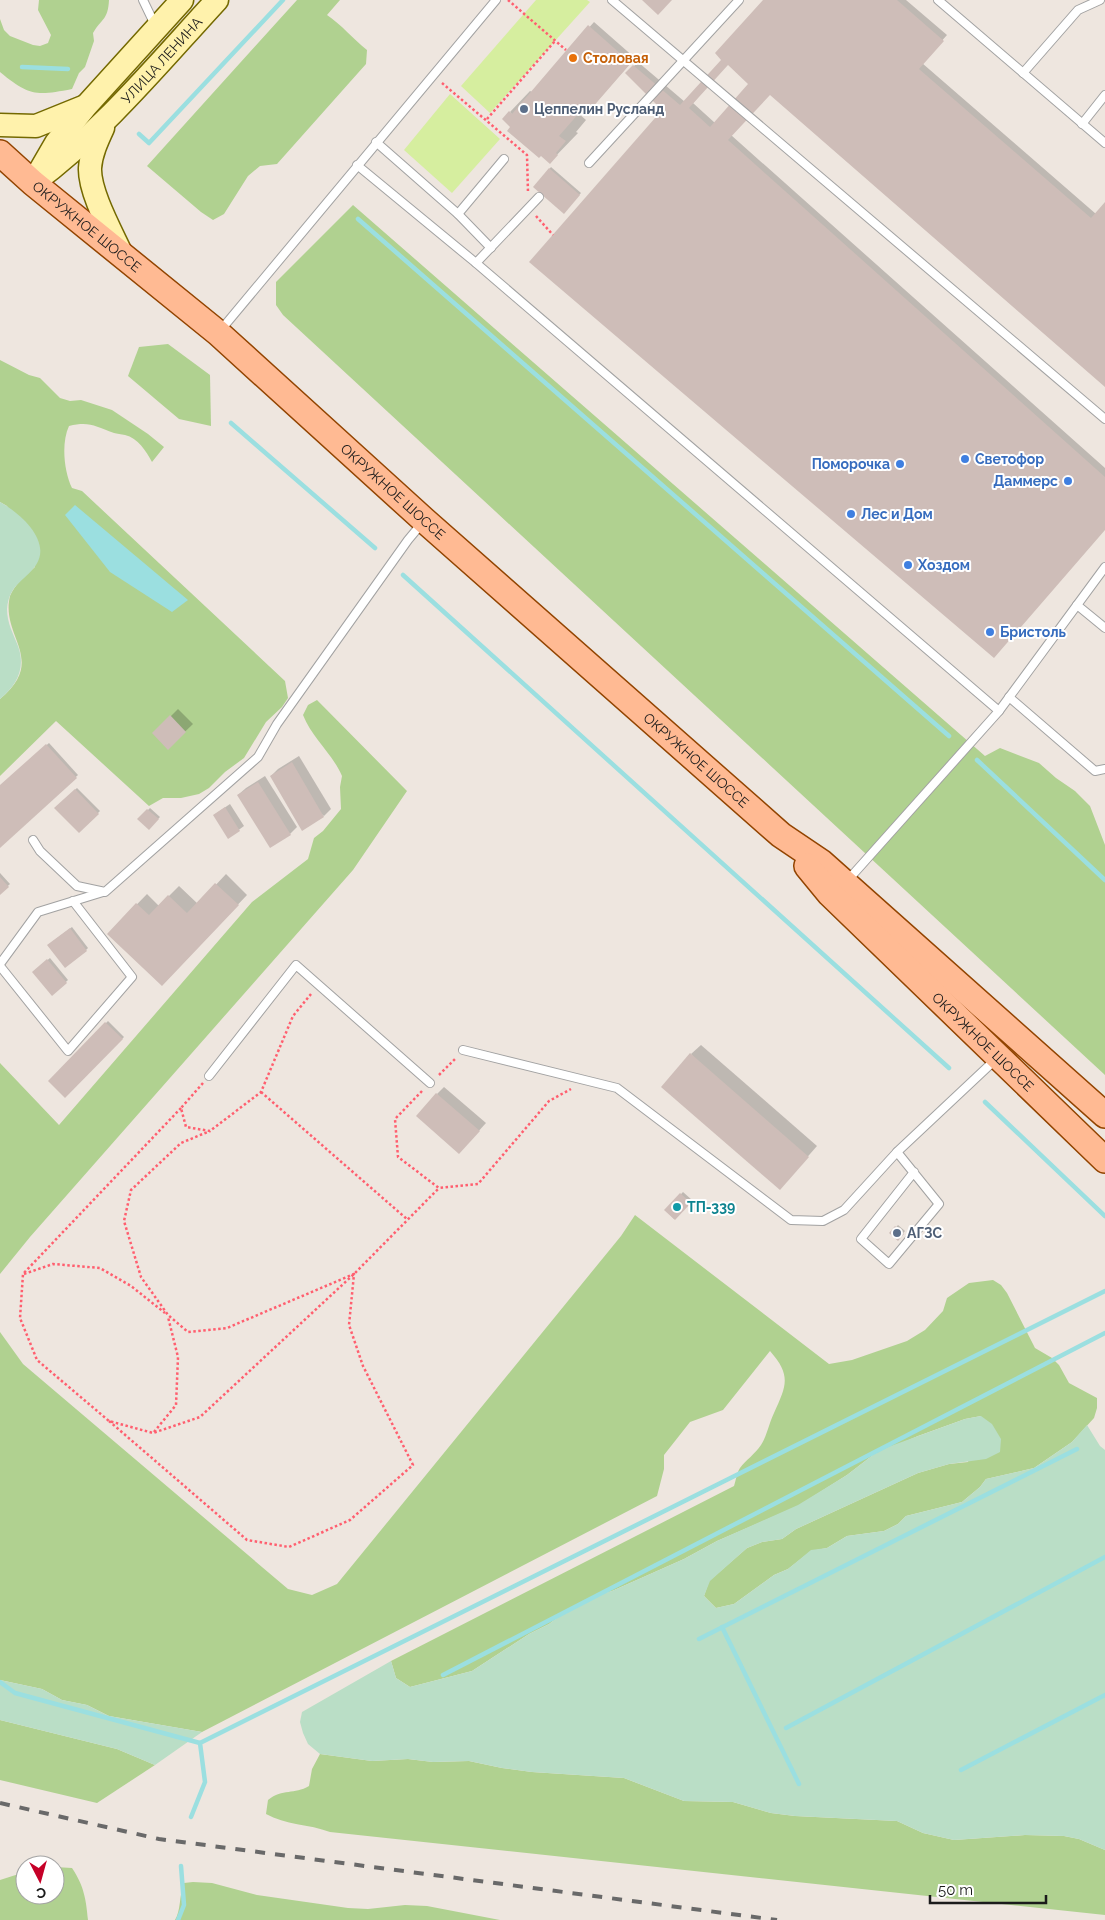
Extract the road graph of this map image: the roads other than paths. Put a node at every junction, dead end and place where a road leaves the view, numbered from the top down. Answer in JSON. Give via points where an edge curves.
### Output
{"nodes":[{"id":1,"x":143,"y":0,"type":"edge"},
{"id":2,"x":182,"y":0,"type":"edge"},
{"id":3,"x":217,"y":0,"type":"edge"},
{"id":4,"x":496,"y":0,"type":"edge"},
{"id":5,"x":612,"y":0,"type":"edge"},
{"id":6,"x":739,"y":0,"type":"edge"},
{"id":7,"x":938,"y":0,"type":"edge"},
{"id":8,"x":1100,"y":0,"type":"edge"},
{"id":9,"x":156,"y":28,"type":"junction"},
{"id":10,"x":682,"y":60,"type":"junction"},
{"id":11,"x":1023,"y":73,"type":"junction"},
{"id":12,"x":1105,"y":95,"type":"edge"},
{"id":13,"x":86,"y":106,"type":"junction"},
{"id":14,"x":105,"y":123,"type":"junction"},
{"id":15,"x":1082,"y":124,"type":"junction"},
{"id":16,"x":0,"y":125,"type":"edge"},
{"id":17,"x":376,"y":142,"type":"junction"},
{"id":18,"x":1105,"y":144,"type":"edge"},
{"id":19,"x":0,"y":153,"type":"edge"},
{"id":20,"x":504,"y":160,"type":"dead end"},
{"id":21,"x":589,"y":162,"type":"dead end"},
{"id":22,"x":357,"y":165,"type":"junction"},
{"id":23,"x":33,"y":183,"type":"junction"},
{"id":24,"x":539,"y":197,"type":"dead end"},
{"id":25,"x":458,"y":214,"type":"junction"},
{"id":26,"x":491,"y":248,"type":"junction"},
{"id":27,"x":122,"y":255,"type":"junction"},
{"id":28,"x":476,"y":263,"type":"junction"},
{"id":29,"x":218,"y":333,"type":"junction"},
{"id":30,"x":1105,"y":419,"type":"edge"},
{"id":31,"x":424,"y":520,"type":"junction"},
{"id":32,"x":1105,"y":568,"type":"edge"},
{"id":33,"x":1077,"y":605,"type":"junction"},
{"id":34,"x":1105,"y":628,"type":"edge"},
{"id":35,"x":1009,"y":697,"type":"junction"},
{"id":36,"x":999,"y":711,"type":"junction"},
{"id":37,"x":1105,"y":769,"type":"edge"},
{"id":38,"x":781,"y":835,"type":"junction"},
{"id":39,"x":33,"y":840,"type":"dead end"},
{"id":40,"x":845,"y":884,"type":"junction"},
{"id":41,"x":105,"y":892,"type":"junction"},
{"id":42,"x":74,"y":901,"type":"junction"},
{"id":43,"x":0,"y":965,"type":"edge"},
{"id":44,"x":463,"y":1050,"type":"road end"},
{"id":45,"x":998,"y":1057,"type":"junction"},
{"id":46,"x":209,"y":1076,"type":"road end"},
{"id":47,"x":430,"y":1084,"type":"road end"},
{"id":48,"x":1105,"y":1115,"type":"edge"},
{"id":49,"x":897,"y":1152,"type":"junction"},
{"id":50,"x":1105,"y":1160,"type":"edge"},
{"id":51,"x":914,"y":1172,"type":"junction"}],
"edges":[{"from":1,"to":9,"type":"lane"},
{"from":2,"to":9,"type":"main road","name":"УЛИЦА ЛЕНИНА"},
{"from":3,"to":14,"type":"main road","name":"УЛИЦА ЛЕНИНА"},
{"from":4,"to":17,"type":"lane"},
{"from":5,"to":10,"type":"lane"},
{"from":6,"to":10,"type":"lane"},
{"from":7,"to":11,"type":"lane"},
{"from":8,"to":11,"type":"lane","via":[[1078,10]]},
{"from":9,"to":13,"type":"main road","name":"УЛИЦА ЛЕНИНА"},
{"from":10,"to":21,"type":"lane"},
{"from":10,"to":30,"type":"lane"},
{"from":11,"to":15,"type":"lane"},
{"from":12,"to":15,"type":"lane"},
{"from":13,"to":16,"type":"main road","name":"УЛИЦА ЛЕНИНА","via":[[36,126]]},
{"from":13,"to":23,"type":"main road","name":"УЛИЦА ЛЕНИНА","via":[[56,143]]},
{"from":14,"to":23,"type":"main road","name":"УЛИЦА ЛЕНИНА"},
{"from":14,"to":27,"type":"main road","name":"УЛИЦА ЛЕНИНА","via":[[92,154],[91,184]]},
{"from":15,"to":18,"type":"lane"},
{"from":17,"to":22,"type":"lane"},
{"from":17,"to":25,"type":"lane"},
{"from":19,"to":23,"type":"main road","name":"ОКРУЖНОЕ ШОССЕ"},
{"from":20,"to":25,"type":"lane"},
{"from":22,"to":28,"type":"lane"},
{"from":22,"to":29,"type":"lane"},
{"from":23,"to":27,"type":"main road","name":"ОКРУЖНОЕ ШОССЕ"},
{"from":24,"to":26,"type":"lane"},
{"from":25,"to":26,"type":"lane"},
{"from":26,"to":28,"type":"lane"},
{"from":27,"to":29,"type":"main road","name":"ОКРУЖНОЕ ШОССЕ"},
{"from":28,"to":36,"type":"lane"},
{"from":29,"to":31,"type":"main road","name":"ОКРУЖНОЕ ШОССЕ"},
{"from":31,"to":38,"type":"main road","name":"ОКРУЖНОЕ ШОССЕ"},
{"from":31,"to":41,"type":"lane","via":[[283,716],[258,757]]},
{"from":32,"to":33,"type":"lane"},
{"from":33,"to":34,"type":"lane"},
{"from":33,"to":35,"type":"lane"},
{"from":35,"to":36,"type":"lane"},
{"from":35,"to":37,"type":"lane","via":[[1095,771]]},
{"from":36,"to":40,"type":"lane"},
{"from":38,"to":40,"type":"main road","name":"ОКРУЖНОЕ ШОССЕ","via":[[821,862]]},
{"from":38,"to":45,"type":"main road","name":"ОКРУЖНОЕ ШОССЕ","via":[[830,894]]},
{"from":39,"to":41,"type":"lane","via":[[40,851],[77,886]]},
{"from":40,"to":48,"type":"main road","name":"ОКРУЖНОЕ ШОССЕ"},
{"from":41,"to":42,"type":"lane"},
{"from":42,"to":43,"type":"lane","via":[[38,912]]},
{"from":42,"to":43,"type":"lane","via":[[132,977],[68,1051]]},
{"from":44,"to":49,"type":"lane","via":[[617,1088],[791,1220],[823,1221],[844,1210]]},
{"from":45,"to":49,"type":"lane"},
{"from":45,"to":50,"type":"main road","name":"ОКРУЖНОЕ ШОССЕ"},
{"from":46,"to":47,"type":"lane","via":[[296,966]]},
{"from":49,"to":51,"type":"lane"},
{"from":51,"to":51,"type":"lane","via":[[861,1238],[889,1264],[939,1204]]}]}
